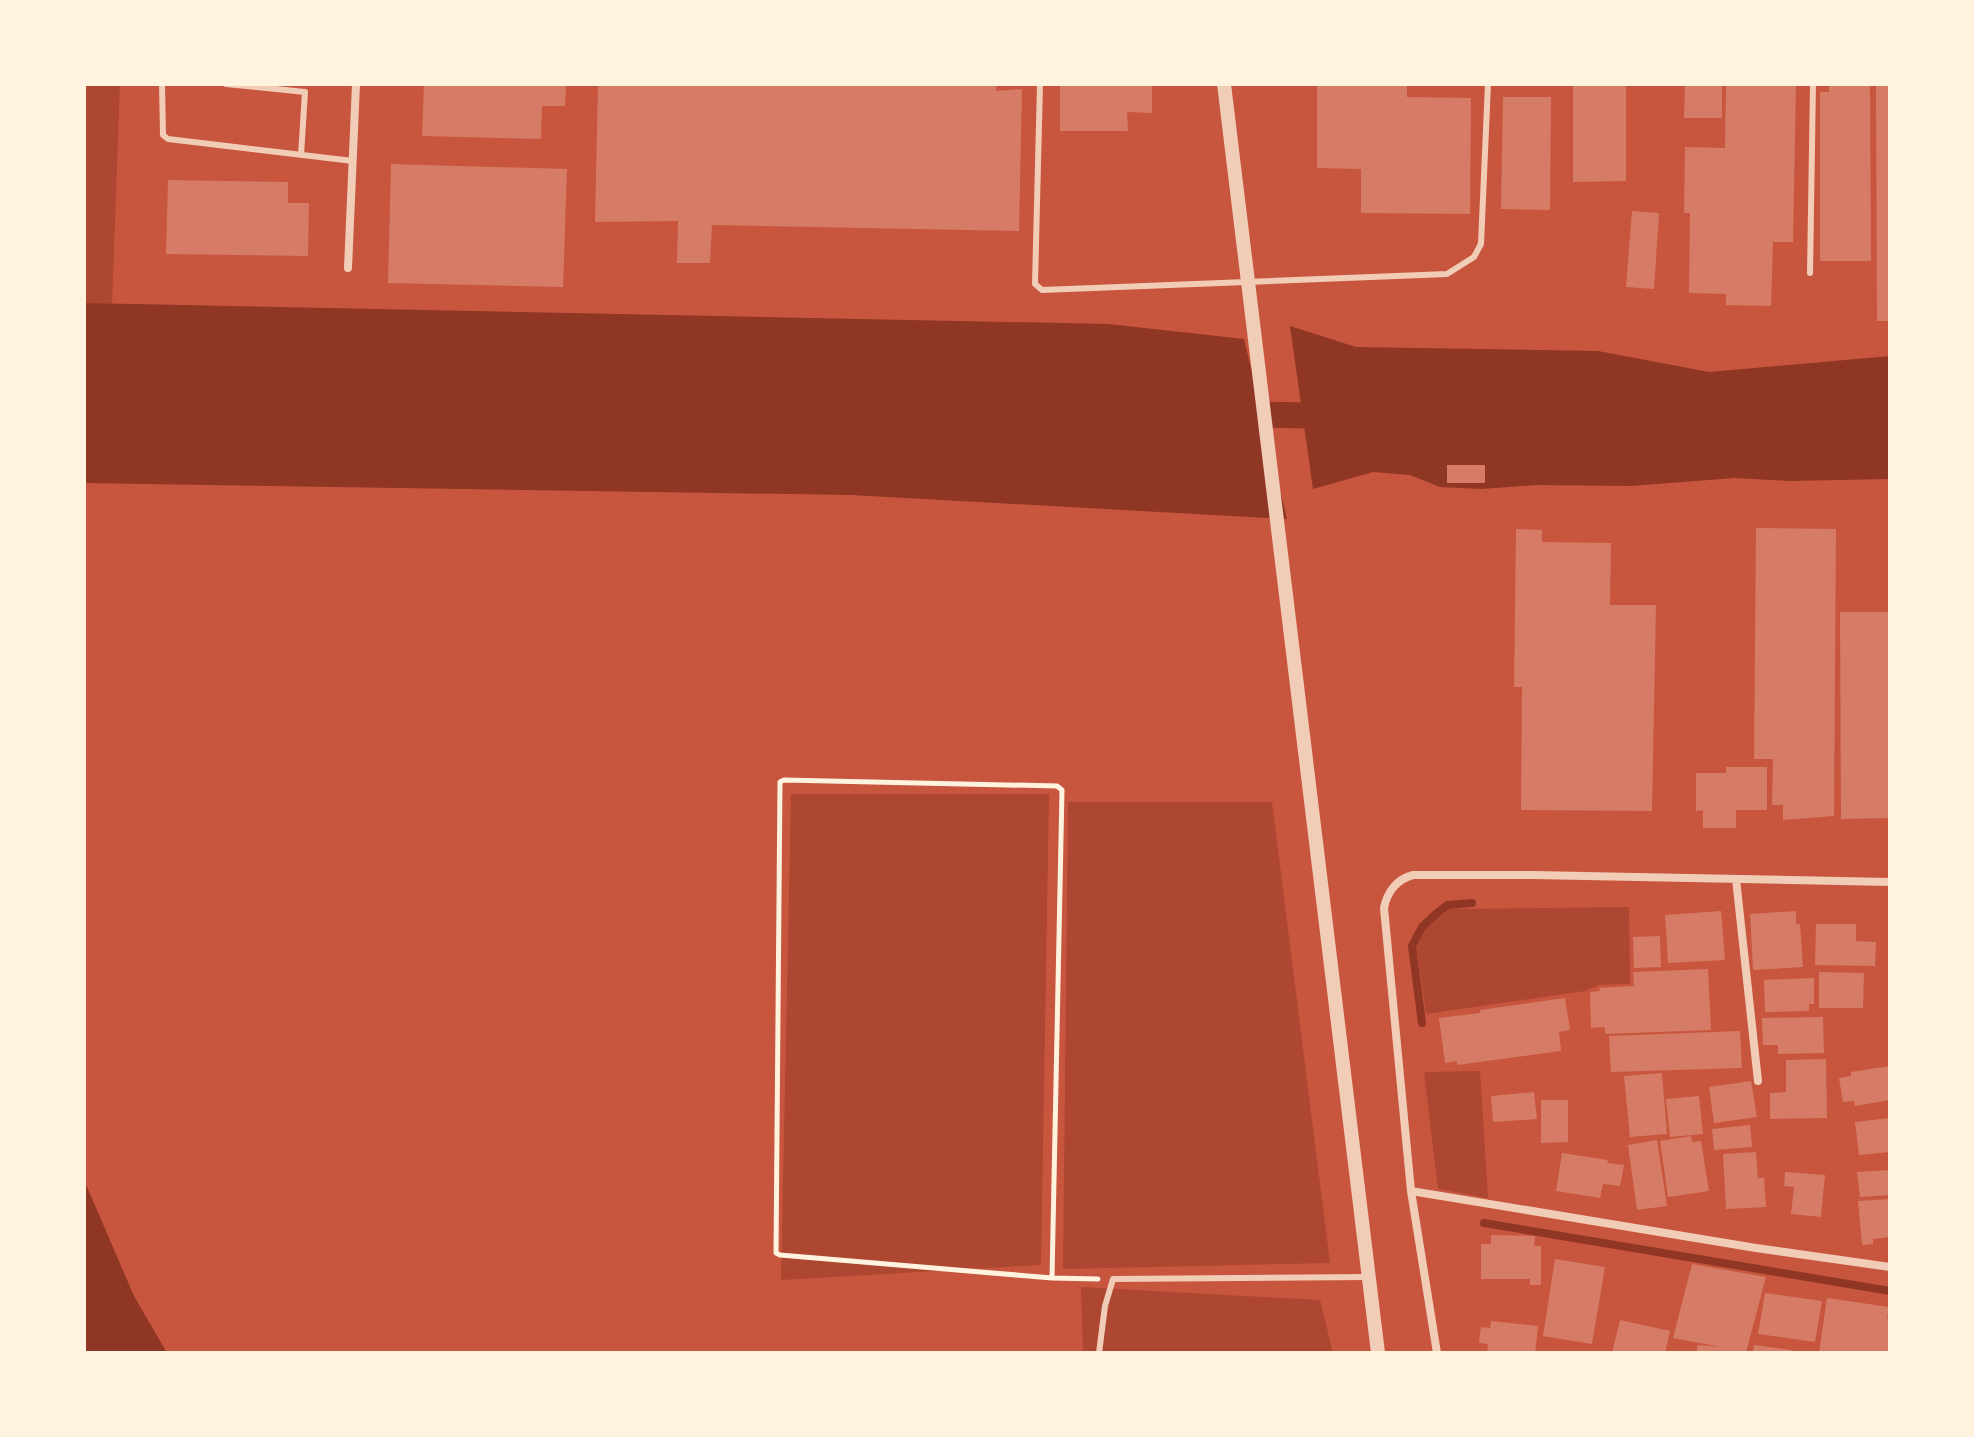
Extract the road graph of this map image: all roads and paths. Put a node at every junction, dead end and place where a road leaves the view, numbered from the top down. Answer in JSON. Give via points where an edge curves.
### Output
{"nodes":[{"id":1,"x":162,"y":84,"type":"edge"},
{"id":2,"x":226,"y":84,"type":"edge"},
{"id":3,"x":356,"y":84,"type":"edge"},
{"id":4,"x":1040,"y":84,"type":"edge"},
{"id":5,"x":1224,"y":84,"type":"edge"},
{"id":6,"x":1488,"y":84,"type":"edge"},
{"id":7,"x":1813,"y":84,"type":"edge"},
{"id":8,"x":301,"y":155,"type":"junction"},
{"id":9,"x":353,"y":161,"type":"junction"},
{"id":10,"x":348,"y":268,"type":"dead end"},
{"id":11,"x":1810,"y":273,"type":"dead end"},
{"id":12,"x":1736,"y":879,"type":"junction"},
{"id":13,"x":1890,"y":882,"type":"edge"},
{"id":14,"x":1758,"y":1081,"type":"dead end"},
{"id":15,"x":1411,"y":1191,"type":"junction"},
{"id":16,"x":1890,"y":1267,"type":"edge"},
{"id":17,"x":1368,"y":1277,"type":"junction"},
{"id":18,"x":1052,"y":1278,"type":"junction"},
{"id":19,"x":1113,"y":1279,"type":"junction"},
{"id":20,"x":1099,"y":1353,"type":"edge"},
{"id":21,"x":1378,"y":1353,"type":"edge"},
{"id":22,"x":1437,"y":1353,"type":"edge"}],
"edges":[{"from":1,"to":8,"type":"lane","via":[[166,138]]},
{"from":2,"to":8,"type":"lane","via":[[305,92]]},
{"from":3,"to":9,"type":"street"},
{"from":4,"to":6,"type":"lane","via":[[1035,284],[1042,290],[1447,274],[1474,257],[1481,244]]},
{"from":5,"to":17,"type":"street"},
{"from":7,"to":11,"type":"lane"},
{"from":8,"to":9,"type":"lane"},
{"from":9,"to":10,"type":"street"},
{"from":12,"to":13,"type":"street"},
{"from":12,"to":14,"type":"street"},
{"from":12,"to":15,"type":"street","via":[[1413,875],[1396,884],[1384,908]]},
{"from":15,"to":16,"type":"street"},
{"from":15,"to":22,"type":"street"},
{"from":17,"to":19,"type":"lane"},
{"from":17,"to":21,"type":"street"},
{"from":18,"to":18,"type":"path","via":[[1062,790],[780,782],[776,1253]]},
{"from":18,"to":19,"type":"path"},
{"from":19,"to":20,"type":"lane"}]}
